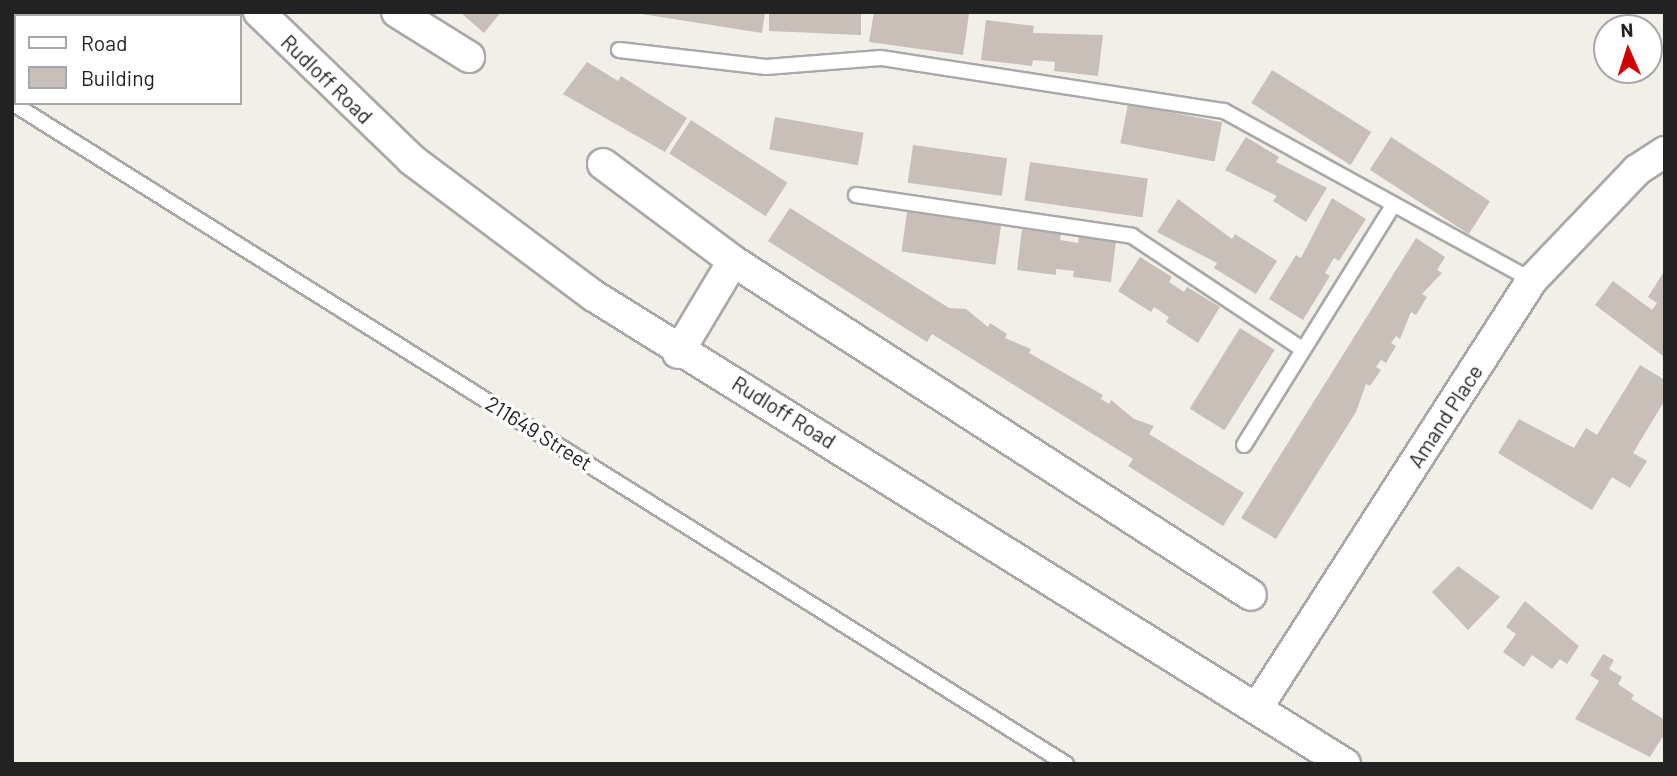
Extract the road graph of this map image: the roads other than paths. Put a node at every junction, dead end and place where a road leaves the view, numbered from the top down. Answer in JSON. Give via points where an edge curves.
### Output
{"nodes":[{"id":1,"x":259,"y":12,"type":"edge"},
{"id":2,"x":397,"y":12,"type":"edge"},
{"id":3,"x":620,"y":50,"type":"dead end"},
{"id":4,"x":469,"y":57,"type":"dead end"},
{"id":5,"x":15,"y":105,"type":"edge"},
{"id":6,"x":1665,"y":152,"type":"edge"},
{"id":7,"x":603,"y":164,"type":"dead end"},
{"id":8,"x":856,"y":195,"type":"dead end"},
{"id":9,"x":1392,"y":207,"type":"junction"},
{"id":10,"x":733,"y":261,"type":"junction"},
{"id":11,"x":1532,"y":280,"type":"junction"},
{"id":12,"x":1302,"y":349,"type":"junction"},
{"id":13,"x":678,"y":353,"type":"junction"},
{"id":14,"x":1244,"y":445,"type":"dead end"},
{"id":15,"x":1251,"y":595,"type":"dead end"},
{"id":16,"x":1256,"y":708,"type":"junction"},
{"id":17,"x":1066,"y":764,"type":"edge"},
{"id":18,"x":1345,"y":764,"type":"edge"}],
"edges":[{"from":1,"to":13,"type":"street","name":"Rudloff Road","via":[[412,160],[512,239]]},
{"from":2,"to":4,"type":"street"},
{"from":3,"to":9,"type":"lane","via":[[766,67],[881,58],[1224,111]]},
{"from":5,"to":17,"type":"lane","name":"211649 Street"},
{"from":6,"to":11,"type":"street","name":"Amand Place","via":[[1637,170]]},
{"from":7,"to":10,"type":"street"},
{"from":8,"to":12,"type":"lane","via":[[1132,236]]},
{"from":9,"to":11,"type":"lane"},
{"from":9,"to":12,"type":"lane"},
{"from":10,"to":13,"type":"street"},
{"from":10,"to":15,"type":"street"},
{"from":11,"to":16,"type":"street","name":"Amand Place"},
{"from":12,"to":14,"type":"lane"},
{"from":13,"to":16,"type":"street","name":"Rudloff Road","via":[[726,376]]},
{"from":16,"to":18,"type":"street","name":"Rudloff Road"}]}
